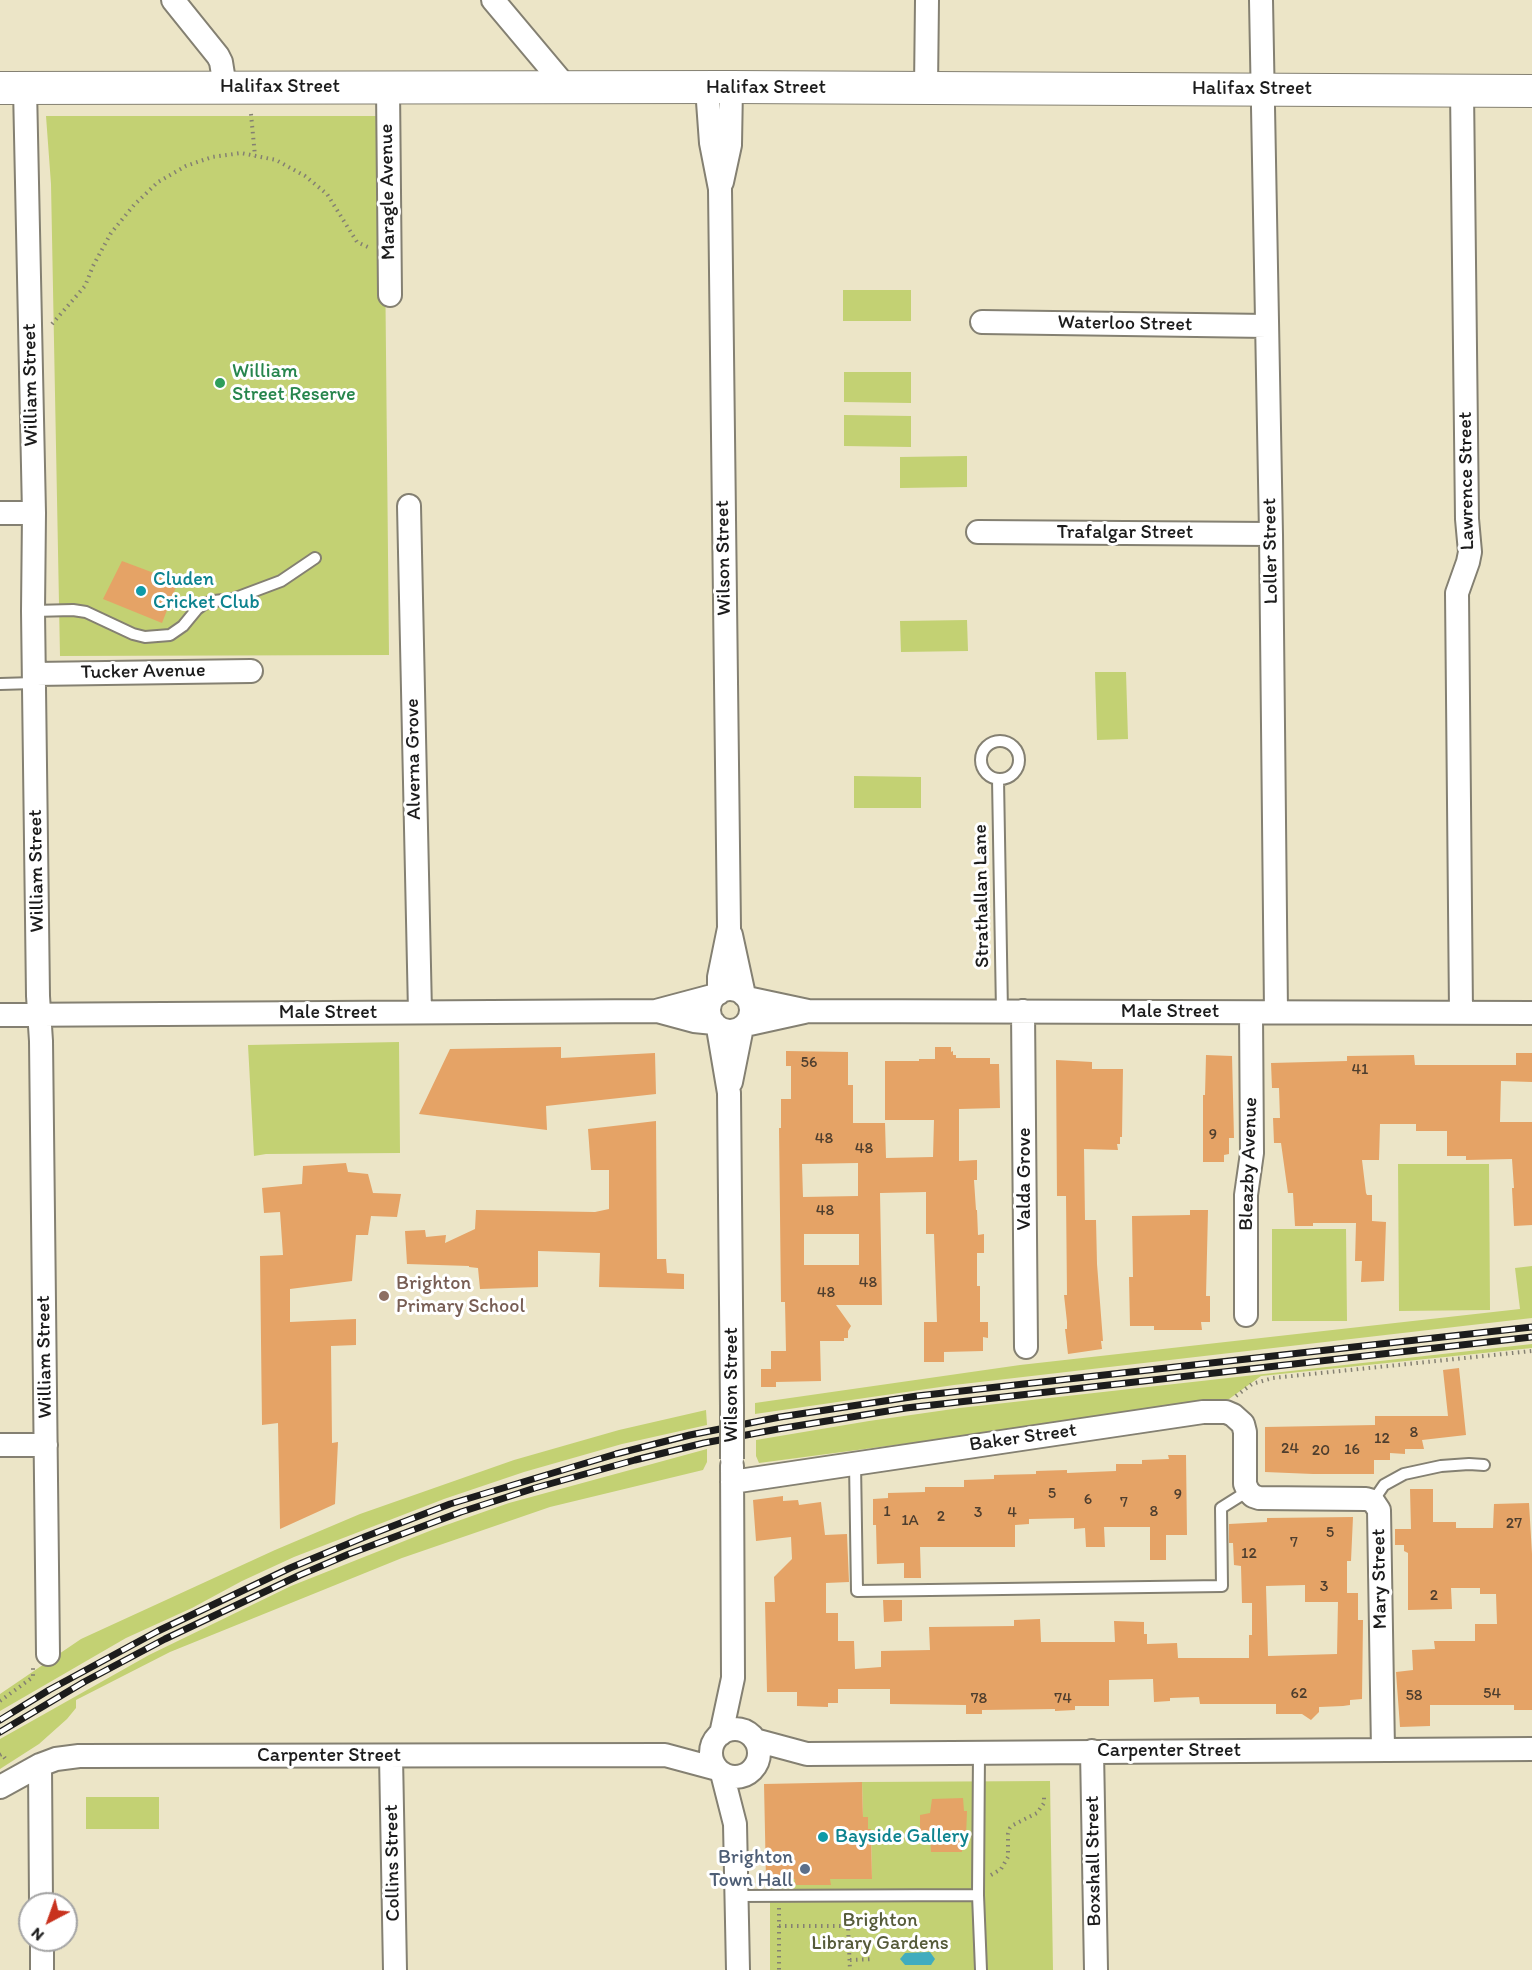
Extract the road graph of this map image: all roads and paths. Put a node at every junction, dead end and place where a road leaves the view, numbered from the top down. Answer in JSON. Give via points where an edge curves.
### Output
{"nodes":[{"id":1,"x":173,"y":0,"type":"edge"},
{"id":2,"x":493,"y":0,"type":"edge"},
{"id":3,"x":927,"y":0,"type":"edge"},
{"id":4,"x":1261,"y":0,"type":"edge"},
{"id":5,"x":225,"y":87,"type":"junction"},
{"id":6,"x":719,"y":87,"type":"junction"},
{"id":7,"x":12,"y":88,"type":"edge"},
{"id":8,"x":388,"y":88,"type":"junction"},
{"id":9,"x":567,"y":88,"type":"junction"},
{"id":10,"x":926,"y":88,"type":"junction"},
{"id":11,"x":1264,"y":89,"type":"junction"},
{"id":12,"x":1462,"y":90,"type":"junction"},
{"id":13,"x":1532,"y":91,"type":"edge"},
{"id":14,"x":251,"y":114,"type":"dead end"},
{"id":15,"x":255,"y":156,"type":"junction"},
{"id":16,"x":376,"y":250,"type":"dead end"},
{"id":17,"x":390,"y":295,"type":"dead end"},
{"id":18,"x":982,"y":322,"type":"dead end"},
{"id":19,"x":52,"y":324,"type":"dead end"},
{"id":20,"x":1268,"y":326,"type":"junction"},
{"id":21,"x":409,"y":506,"type":"dead end"},
{"id":22,"x":0,"y":513,"type":"edge"},
{"id":23,"x":34,"y":513,"type":"junction"},
{"id":24,"x":978,"y":532,"type":"dead end"},
{"id":25,"x":1271,"y":534,"type":"junction"},
{"id":26,"x":315,"y":558,"type":"dead end"},
{"id":27,"x":33,"y":611,"type":"junction"},
{"id":28,"x":252,"y":671,"type":"dead end"},
{"id":29,"x":34,"y":679,"type":"junction"},
{"id":30,"x":0,"y":684,"type":"edge"},
{"id":31,"x":998,"y":779,"type":"dead end"},
{"id":32,"x":729,"y":928,"type":"junction"},
{"id":33,"x":717,"y":994,"type":"junction"},
{"id":34,"x":745,"y":997,"type":"junction"},
{"id":35,"x":656,"y":1011,"type":"junction"},
{"id":36,"x":808,"y":1011,"type":"junction"},
{"id":37,"x":1013,"y":1011,"type":"junction"},
{"id":38,"x":420,"y":1012,"type":"junction"},
{"id":39,"x":1251,"y":1012,"type":"junction"},
{"id":40,"x":1276,"y":1012,"type":"junction"},
{"id":41,"x":1461,"y":1012,"type":"junction"},
{"id":42,"x":1532,"y":1012,"type":"edge"},
{"id":43,"x":39,"y":1015,"type":"junction"},
{"id":44,"x":0,"y":1016,"type":"edge"},
{"id":45,"x":716,"y":1026,"type":"junction"},
{"id":46,"x":743,"y":1026,"type":"junction"},
{"id":47,"x":729,"y":1093,"type":"junction"},
{"id":48,"x":1246,"y":1315,"type":"dead end"},
{"id":49,"x":1026,"y":1347,"type":"dead end"},
{"id":50,"x":1532,"y":1351,"type":"edge"},
{"id":51,"x":1226,"y":1412,"type":"junction"},
{"id":52,"x":0,"y":1445,"type":"edge"},
{"id":53,"x":46,"y":1445,"type":"junction"},
{"id":54,"x":855,"y":1463,"type":"junction"},
{"id":55,"x":1484,"y":1465,"type":"dead end"},
{"id":56,"x":732,"y":1482,"type":"junction"},
{"id":57,"x":1248,"y":1491,"type":"junction"},
{"id":58,"x":1373,"y":1501,"type":"junction"},
{"id":59,"x":48,"y":1654,"type":"joint"},
{"id":60,"x":734,"y":1678,"type":"junction"},
{"id":61,"x":0,"y":1701,"type":"edge"},
{"id":62,"x":718,"y":1737,"type":"junction"},
{"id":63,"x":752,"y":1737,"type":"junction"},
{"id":64,"x":1532,"y":1749,"type":"edge"},
{"id":65,"x":1383,"y":1750,"type":"junction"},
{"id":66,"x":1092,"y":1751,"type":"junction"},
{"id":67,"x":979,"y":1752,"type":"junction"},
{"id":68,"x":807,"y":1754,"type":"junction"},
{"id":69,"x":664,"y":1755,"type":"junction"},
{"id":70,"x":391,"y":1756,"type":"junction"},
{"id":71,"x":40,"y":1765,"type":"junction"},
{"id":72,"x":719,"y":1771,"type":"junction"},
{"id":73,"x":751,"y":1771,"type":"junction"},
{"id":74,"x":0,"y":1787,"type":"edge"},
{"id":75,"x":1044,"y":1794,"type":"dead end"},
{"id":76,"x":735,"y":1824,"type":"junction"},
{"id":77,"x":978,"y":1874,"type":"junction"},
{"id":78,"x":41,"y":1892,"type":"edge"},
{"id":79,"x":978,"y":1895,"type":"junction"},
{"id":80,"x":737,"y":1896,"type":"junction"},
{"id":81,"x":779,"y":1896,"type":"junction"},
{"id":82,"x":779,"y":1926,"type":"junction"},
{"id":83,"x":42,"y":1952,"type":"edge"},
{"id":84,"x":874,"y":1959,"type":"dead end"},
{"id":85,"x":850,"y":1960,"type":"junction"},
{"id":86,"x":42,"y":1970,"type":"edge"},
{"id":87,"x":395,"y":1970,"type":"edge"},
{"id":88,"x":738,"y":1970,"type":"edge"},
{"id":89,"x":779,"y":1970,"type":"edge"},
{"id":90,"x":850,"y":1970,"type":"edge"},
{"id":91,"x":981,"y":1970,"type":"edge"},
{"id":92,"x":1096,"y":1970,"type":"edge"}],
"edges":[{"from":1,"to":5,"type":"street","via":[[218,56]]},
{"from":2,"to":9,"type":"street"},
{"from":3,"to":10,"type":"street"},
{"from":4,"to":11,"type":"street","name":"Loller Street"},
{"from":5,"to":7,"type":"street","name":"Halifax Street"},
{"from":5,"to":8,"type":"street","name":"Halifax Street"},
{"from":6,"to":9,"type":"street","name":"Halifax Street"},
{"from":6,"to":10,"type":"street","name":"Halifax Street"},
{"from":6,"to":32,"type":"street","name":"Wilson Street","via":[[730,145],[720,189]]},
{"from":7,"to":23,"type":"street","name":"William Street"},
{"from":8,"to":9,"type":"street","name":"Halifax Street"},
{"from":8,"to":17,"type":"street","name":"Maragle Avenue"},
{"from":10,"to":11,"type":"street","name":"Halifax Street"},
{"from":11,"to":12,"type":"street","name":"Halifax Street"},
{"from":11,"to":20,"type":"street","name":"Loller Street"},
{"from":12,"to":13,"type":"street","name":"Halifax Street"},
{"from":12,"to":41,"type":"street","name":"Lawrence Street","via":[[1470,552],[1457,593]]},
{"from":14,"to":15,"type":"path"},
{"from":15,"to":16,"type":"path","via":[[276,160],[305,176],[327,194],[357,242]]},
{"from":15,"to":19,"type":"path","via":[[241,153],[212,157],[158,182],[111,233],[85,286]]},
{"from":18,"to":20,"type":"street","name":"Waterloo Street"},
{"from":20,"to":25,"type":"street","name":"Loller Street"},
{"from":21,"to":38,"type":"street","name":"Alverna Grove"},
{"from":22,"to":23,"type":"street"},
{"from":23,"to":27,"type":"street","name":"William Street"},
{"from":24,"to":25,"type":"street","name":"Trafalgar Street"},
{"from":25,"to":40,"type":"street","name":"Loller Street"},
{"from":26,"to":27,"type":"lane","via":[[281,581],[234,599],[204,604],[170,635],[134,634],[86,612]]},
{"from":27,"to":29,"type":"street","name":"William Street"},
{"from":28,"to":29,"type":"street","name":"Tucker Avenue"},
{"from":29,"to":30,"type":"lane"},
{"from":29,"to":43,"type":"street","name":"William Street"},
{"from":31,"to":37,"type":"lane","name":"Strathallan Lane"},
{"from":32,"to":33,"type":"street","name":"Wilson Street"},
{"from":32,"to":34,"type":"street","name":"Wilson Street"},
{"from":33,"to":34,"type":"street","via":[[732,990]]},
{"from":33,"to":35,"type":"street","name":"Male Street"},
{"from":33,"to":45,"type":"street","via":[[710,1006],[710,1018]]},
{"from":34,"to":36,"type":"street","name":"Male Street"},
{"from":34,"to":46,"type":"street","via":[[751,1012]]},
{"from":35,"to":38,"type":"street","name":"Male Street"},
{"from":35,"to":45,"type":"street","name":"Male Street"},
{"from":36,"to":37,"type":"street","name":"Male Street"},
{"from":36,"to":46,"type":"street","name":"Male Street"},
{"from":37,"to":39,"type":"street","name":"Male Street"},
{"from":37,"to":49,"type":"street","name":"Valda Grove"},
{"from":38,"to":43,"type":"street","name":"Male Street"},
{"from":39,"to":40,"type":"street","name":"Male Street"},
{"from":39,"to":48,"type":"street","name":"Bleazby Avenue","via":[[1252,1153],[1246,1195]]},
{"from":40,"to":41,"type":"street","name":"Male Street"},
{"from":41,"to":42,"type":"street","name":"Male Street"},
{"from":43,"to":44,"type":"street","name":"Male Street"},
{"from":43,"to":53,"type":"street","name":"William Street"},
{"from":45,"to":46,"type":"street","via":[[730,1031]]},
{"from":45,"to":47,"type":"street","name":"Wilson Street"},
{"from":46,"to":47,"type":"street","name":"Wilson Street"},
{"from":47,"to":56,"type":"street","name":"Wilson Street","bridge":true},
{"from":50,"to":51,"type":"path","via":[[1273,1378],[1252,1384],[1236,1396]]},
{"from":51,"to":54,"type":"street","name":"Baker Street","via":[[1203,1412]]},
{"from":51,"to":57,"type":"street","via":[[1239,1419],[1245,1432]]},
{"from":52,"to":53,"type":"street"},
{"from":53,"to":59,"type":"street","name":"William Street"},
{"from":54,"to":56,"type":"street","name":"Baker Street"},
{"from":54,"to":57,"type":"lane","via":[[857,1591],[1222,1586],[1221,1508]]},
{"from":55,"to":58,"type":"lane","via":[[1441,1466],[1404,1474],[1384,1485]]},
{"from":56,"to":60,"type":"street","name":"Wilson Street"},
{"from":57,"to":58,"type":"street","name":"Mary Street","via":[[1259,1498]]},
{"from":58,"to":65,"type":"street","name":"Mary Street","via":[[1379,1510],[1380,1527]]},
{"from":59,"to":61,"type":"path","via":[[33,1663],[33,1677]]},
{"from":60,"to":62,"type":"street","name":"Wilson Street"},
{"from":60,"to":63,"type":"street","name":"Wilson Street"},
{"from":62,"to":63,"type":"street","via":[[735,1730]]},
{"from":62,"to":69,"type":"street","name":"Carpenter Street"},
{"from":62,"to":72,"type":"street","via":[[711,1755]]},
{"from":63,"to":68,"type":"street","name":"Carpenter Street"},
{"from":63,"to":73,"type":"street","via":[[759,1755]]},
{"from":64,"to":65,"type":"street","name":"Carpenter Street"},
{"from":65,"to":66,"type":"street","name":"Carpenter Street"},
{"from":66,"to":67,"type":"street","name":"Carpenter Street"},
{"from":66,"to":92,"type":"street","name":"Boxshall Street"},
{"from":67,"to":68,"type":"street","name":"Carpenter Street"},
{"from":67,"to":77,"type":"lane"},
{"from":68,"to":73,"type":"street","name":"Carpenter Street"},
{"from":69,"to":70,"type":"street","name":"Carpenter Street"},
{"from":69,"to":72,"type":"street","name":"Carpenter Street"},
{"from":70,"to":71,"type":"street","name":"Carpenter Street","via":[[79,1756]]},
{"from":70,"to":87,"type":"street","name":"Collins Street"},
{"from":71,"to":74,"type":"street","name":"Carpenter Street"},
{"from":71,"to":78,"type":"street"},
{"from":72,"to":73,"type":"street","via":[[735,1777]]},
{"from":72,"to":76,"type":"street"},
{"from":73,"to":76,"type":"street"},
{"from":75,"to":77,"type":"path","via":[[1044,1803],[1036,1813],[1010,1828],[1005,1864],[995,1874]]},
{"from":76,"to":80,"type":"street"},
{"from":77,"to":79,"type":"lane"},
{"from":79,"to":81,"type":"lane"},
{"from":79,"to":91,"type":"lane"},
{"from":80,"to":81,"type":"lane"},
{"from":80,"to":88,"type":"street"},
{"from":81,"to":82,"type":"path"},
{"from":82,"to":85,"type":"path","via":[[849,1926]]},
{"from":82,"to":89,"type":"path"},
{"from":83,"to":86,"type":"street"},
{"from":84,"to":85,"type":"path"},
{"from":85,"to":90,"type":"path"}]}
